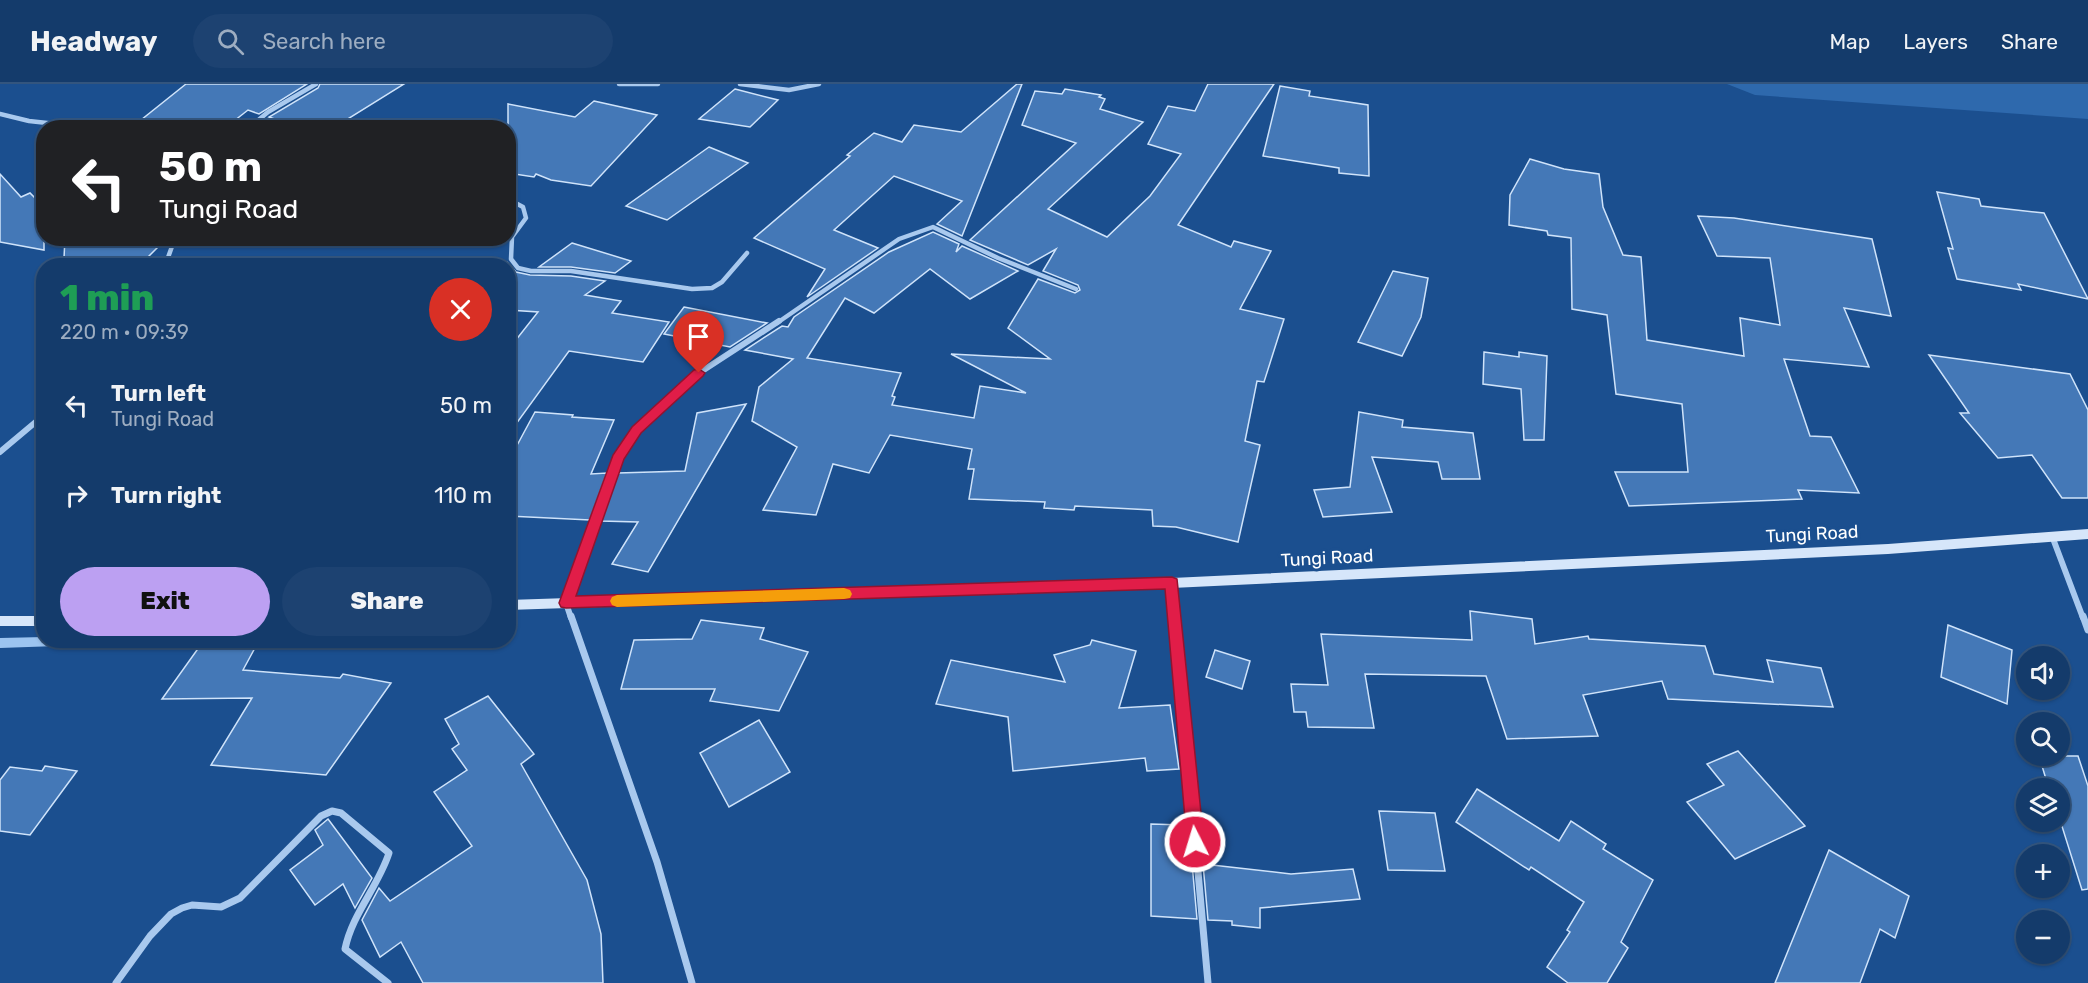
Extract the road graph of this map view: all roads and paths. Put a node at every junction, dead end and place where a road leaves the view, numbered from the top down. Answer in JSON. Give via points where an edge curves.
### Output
{"nodes":[{"id":1,"x":316,"y":84,"type":"edge"},
{"id":2,"x":619,"y":84,"type":"edge"},
{"id":3,"x":658,"y":84,"type":"edge"},
{"id":4,"x":740,"y":84,"type":"edge"},
{"id":5,"x":819,"y":84,"type":"edge"},
{"id":6,"x":0,"y":114,"type":"edge"},
{"id":7,"x":258,"y":120,"type":"edge"},
{"id":8,"x":36,"y":122,"type":"edge"},
{"id":9,"x":516,"y":203,"type":"edge"},
{"id":10,"x":516,"y":232,"type":"edge"},
{"id":11,"x":747,"y":253,"type":"dead end"},
{"id":12,"x":516,"y":265,"type":"edge"},
{"id":13,"x":1076,"y":289,"type":"dead end"},
{"id":14,"x":36,"y":422,"type":"edge"},
{"id":15,"x":0,"y":452,"type":"edge"},
{"id":16,"x":2088,"y":534,"type":"edge"},
{"id":17,"x":2052,"y":536,"type":"junction"},
{"id":18,"x":1172,"y":583,"type":"junction"},
{"id":19,"x":566,"y":603,"type":"junction"},
{"id":20,"x":516,"y":605,"type":"edge"},
{"id":21,"x":0,"y":621,"type":"edge"},
{"id":22,"x":36,"y":621,"type":"edge"},
{"id":23,"x":2088,"y":630,"type":"edge"},
{"id":24,"x":116,"y":983,"type":"edge"},
{"id":25,"x":388,"y":983,"type":"edge"},
{"id":26,"x":692,"y":983,"type":"edge"},
{"id":27,"x":1208,"y":983,"type":"edge"}],
"edges":[{"from":1,"to":7,"type":"street"},
{"from":2,"to":3,"type":"street"},
{"from":4,"to":5,"type":"street","via":[[782,91]]},
{"from":6,"to":8,"type":"street"},
{"from":9,"to":10,"type":"street","via":[[523,207],[526,218]]},
{"from":11,"to":12,"type":"street","via":[[712,288],[692,289],[571,271],[531,272]]},
{"from":13,"to":19,"type":"street","via":[[933,227],[899,239],[699,373],[636,430],[618,458]]},
{"from":14,"to":15,"type":"street"},
{"from":16,"to":17,"type":"main road","name":"Tungi Road"},
{"from":17,"to":18,"type":"main road","name":"Tungi Road","via":[[1888,549]]},
{"from":17,"to":23,"type":"street"},
{"from":18,"to":19,"type":"main road","name":"Tungi Road"},
{"from":18,"to":27,"type":"street"},
{"from":19,"to":20,"type":"main road","name":"Tungi Road"},
{"from":19,"to":26,"type":"street","via":[[657,862]]},
{"from":21,"to":22,"type":"main road"},
{"from":24,"to":25,"type":"street","via":[[155,929],[172,914],[190,904],[211,909],[226,907],[240,898],[321,816],[332,811],[341,813],[389,853],[386,868],[347,932],[345,949]]}]}
